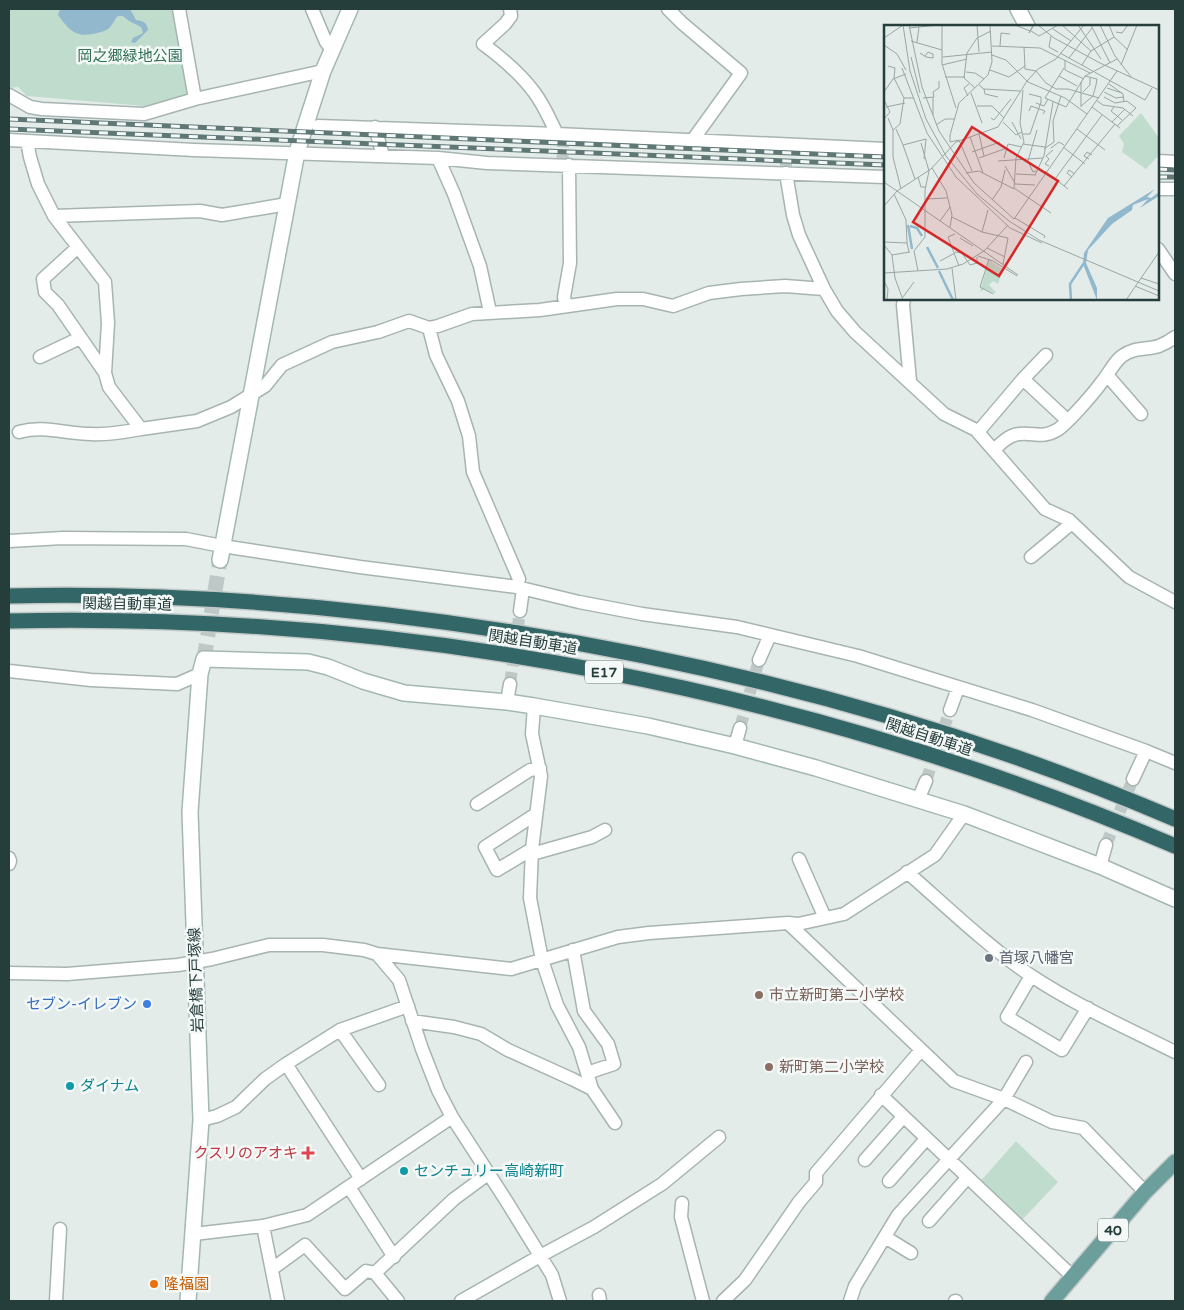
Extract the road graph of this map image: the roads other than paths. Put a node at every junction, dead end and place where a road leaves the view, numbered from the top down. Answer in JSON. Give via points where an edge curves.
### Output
{"nodes":[{"id":1,"x":179,"y":9,"type":"edge"},
{"id":2,"x":312,"y":9,"type":"edge"},
{"id":3,"x":350,"y":9,"type":"edge"},
{"id":4,"x":510,"y":9,"type":"edge"},
{"id":5,"x":668,"y":9,"type":"edge"},
{"id":6,"x":1018,"y":9,"type":"edge"},
{"id":7,"x":1026,"y":25,"type":"edge"},
{"id":8,"x":332,"y":50,"type":"junction"},
{"id":9,"x":323,"y":71,"type":"junction"},
{"id":10,"x":9,"y":95,"type":"edge"},
{"id":11,"x":195,"y":99,"type":"junction"},
{"id":12,"x":318,"y":126,"type":"dead end"},
{"id":13,"x":375,"y":127,"type":"junction"},
{"id":14,"x":556,"y":134,"type":"junction"},
{"id":15,"x":9,"y":140,"type":"edge"},
{"id":16,"x":692,"y":140,"type":"junction"},
{"id":17,"x":27,"y":141,"type":"junction"},
{"id":18,"x":884,"y":149,"type":"edge"},
{"id":19,"x":297,"y":152,"type":"junction"},
{"id":20,"x":383,"y":156,"type":"junction"},
{"id":21,"x":438,"y":158,"type":"junction"},
{"id":22,"x":1159,"y":161,"type":"edge"},
{"id":23,"x":1175,"y":162,"type":"edge"},
{"id":24,"x":569,"y":166,"type":"junction"},
{"id":25,"x":786,"y":173,"type":"junction"},
{"id":26,"x":884,"y":177,"type":"edge"},
{"id":27,"x":1159,"y":189,"type":"edge"},
{"id":28,"x":1175,"y":189,"type":"edge"},
{"id":29,"x":287,"y":204,"type":"junction"},
{"id":30,"x":54,"y":216,"type":"junction"},
{"id":31,"x":78,"y":247,"type":"junction"},
{"id":32,"x":1159,"y":250,"type":"edge"},
{"id":33,"x":1175,"y":274,"type":"edge"},
{"id":34,"x":824,"y":289,"type":"junction"},
{"id":35,"x":904,"y":300,"type":"edge"},
{"id":36,"x":566,"y":306,"type":"junction"},
{"id":37,"x":490,"y":312,"type":"junction"},
{"id":38,"x":429,"y":328,"type":"junction"},
{"id":39,"x":1175,"y":337,"type":"edge"},
{"id":40,"x":80,"y":338,"type":"junction"},
{"id":41,"x":1046,"y":355,"type":"dead end"},
{"id":42,"x":40,"y":356,"type":"dead end"},
{"id":43,"x":105,"y":373,"type":"junction"},
{"id":44,"x":1107,"y":375,"type":"junction"},
{"id":45,"x":1023,"y":379,"type":"junction"},
{"id":46,"x":910,"y":381,"type":"junction"},
{"id":47,"x":252,"y":393,"type":"junction"},
{"id":48,"x":1141,"y":414,"type":"dead end"},
{"id":49,"x":1067,"y":420,"type":"junction"},
{"id":50,"x":141,"y":429,"type":"junction"},
{"id":51,"x":18,"y":432,"type":"dead end"},
{"id":52,"x":978,"y":432,"type":"junction"},
{"id":53,"x":994,"y":450,"type":"junction"},
{"id":54,"x":1072,"y":523,"type":"junction"},
{"id":55,"x":9,"y":541,"type":"edge"},
{"id":56,"x":221,"y":553,"type":"junction"},
{"id":57,"x":1031,"y":556,"type":"dead end"},
{"id":58,"x":520,"y":588,"type":"junction"},
{"id":59,"x":9,"y":596,"type":"edge"},
{"id":60,"x":1175,"y":602,"type":"edge"},
{"id":61,"x":520,"y":612,"type":"tunnel mouth"},
{"id":62,"x":9,"y":621,"type":"edge"},
{"id":63,"x":770,"y":635,"type":"junction"},
{"id":64,"x":759,"y":660,"type":"tunnel mouth"},
{"id":65,"x":9,"y":671,"type":"edge"},
{"id":66,"x":200,"y":674,"type":"junction"},
{"id":67,"x":510,"y":684,"type":"tunnel mouth"},
{"id":68,"x":958,"y":688,"type":"junction"},
{"id":69,"x":507,"y":702,"type":"junction"},
{"id":70,"x":534,"y":706,"type":"junction"},
{"id":71,"x":950,"y":710,"type":"tunnel mouth"},
{"id":72,"x":740,"y":728,"type":"tunnel mouth"},
{"id":73,"x":735,"y":746,"type":"junction"},
{"id":74,"x":1146,"y":751,"type":"junction"},
{"id":75,"x":1175,"y":763,"type":"edge"},
{"id":76,"x":540,"y":768,"type":"junction"},
{"id":77,"x":1133,"y":778,"type":"tunnel mouth"},
{"id":78,"x":926,"y":781,"type":"tunnel mouth"},
{"id":79,"x":918,"y":800,"type":"junction"},
{"id":80,"x":476,"y":804,"type":"dead end"},
{"id":81,"x":536,"y":814,"type":"junction"},
{"id":82,"x":964,"y":814,"type":"junction"},
{"id":83,"x":1175,"y":819,"type":"edge"},
{"id":84,"x":605,"y":830,"type":"dead end"},
{"id":85,"x":1106,"y":845,"type":"tunnel mouth"},
{"id":86,"x":1175,"y":846,"type":"edge"},
{"id":87,"x":532,"y":852,"type":"junction"},
{"id":88,"x":9,"y":858,"type":"edge"},
{"id":89,"x":799,"y":859,"type":"dead end"},
{"id":90,"x":9,"y":864,"type":"edge"},
{"id":91,"x":1100,"y":866,"type":"junction"},
{"id":92,"x":907,"y":872,"type":"junction"},
{"id":93,"x":1175,"y":899,"type":"edge"},
{"id":94,"x":825,"y":918,"type":"junction"},
{"id":95,"x":788,"y":923,"type":"junction"},
{"id":96,"x":573,"y":950,"type":"junction"},
{"id":97,"x":377,"y":954,"type":"junction"},
{"id":98,"x":542,"y":960,"type":"junction"},
{"id":99,"x":194,"y":962,"type":"junction"},
{"id":100,"x":9,"y":973,"type":"edge"},
{"id":101,"x":1031,"y":976,"type":"junction"},
{"id":102,"x":408,"y":1006,"type":"junction"},
{"id":103,"x":1088,"y":1008,"type":"junction"},
{"id":104,"x":412,"y":1021,"type":"junction"},
{"id":105,"x":340,"y":1030,"type":"junction"},
{"id":106,"x":921,"y":1050,"type":"junction"},
{"id":107,"x":1175,"y":1052,"type":"edge"},
{"id":108,"x":1026,"y":1062,"type":"dead end"},
{"id":109,"x":286,"y":1064,"type":"junction"},
{"id":110,"x":587,"y":1072,"type":"junction"},
{"id":111,"x":379,"y":1084,"type":"dead end"},
{"id":112,"x":592,"y":1089,"type":"junction"},
{"id":113,"x":881,"y":1096,"type":"junction"},
{"id":114,"x":1004,"y":1099,"type":"junction"},
{"id":115,"x":452,"y":1117,"type":"junction"},
{"id":116,"x":902,"y":1117,"type":"junction"},
{"id":117,"x":201,"y":1120,"type":"junction"},
{"id":118,"x":615,"y":1123,"type":"dead end"},
{"id":119,"x":719,"y":1136,"type":"dead end"},
{"id":120,"x":926,"y":1139,"type":"junction"},
{"id":121,"x":865,"y":1160,"type":"dead end"},
{"id":122,"x":949,"y":1160,"type":"junction"},
{"id":123,"x":1175,"y":1162,"type":"edge"},
{"id":124,"x":488,"y":1174,"type":"junction"},
{"id":125,"x":967,"y":1178,"type":"junction"},
{"id":126,"x":361,"y":1179,"type":"junction"},
{"id":127,"x":889,"y":1181,"type":"dead end"},
{"id":128,"x":349,"y":1187,"type":"junction"},
{"id":129,"x":1145,"y":1192,"type":"junction"},
{"id":130,"x":682,"y":1204,"type":"dead end"},
{"id":131,"x":929,"y":1222,"type":"dead end"},
{"id":132,"x":263,"y":1226,"type":"junction"},
{"id":133,"x":60,"y":1229,"type":"dead end"},
{"id":134,"x":194,"y":1234,"type":"junction"},
{"id":135,"x":885,"y":1237,"type":"junction"},
{"id":136,"x":911,"y":1253,"type":"dead end"},
{"id":137,"x":540,"y":1256,"type":"junction"},
{"id":138,"x":394,"y":1257,"type":"junction"},
{"id":139,"x":272,"y":1269,"type":"junction"},
{"id":140,"x":375,"y":1273,"type":"junction"},
{"id":141,"x":1073,"y":1277,"type":"junction"},
{"id":142,"x":56,"y":1301,"type":"edge"},
{"id":143,"x":188,"y":1301,"type":"edge"},
{"id":144,"x":278,"y":1301,"type":"edge"},
{"id":145,"x":398,"y":1301,"type":"edge"},
{"id":146,"x":461,"y":1301,"type":"edge"},
{"id":147,"x":560,"y":1301,"type":"edge"},
{"id":148,"x":703,"y":1301,"type":"edge"},
{"id":149,"x":723,"y":1301,"type":"edge"},
{"id":150,"x":850,"y":1301,"type":"edge"},
{"id":151,"x":1052,"y":1301,"type":"edge"}],
"edges":[{"from":1,"to":11,"type":"street"},
{"from":2,"to":8,"type":"street"},
{"from":3,"to":8,"type":"street"},
{"from":4,"to":14,"type":"street","via":[[511,16],[505,24],[483,44],[506,61],[534,92]]},
{"from":5,"to":16,"type":"street","via":[[741,72]]},
{"from":6,"to":7,"type":"street"},
{"from":8,"to":9,"type":"street"},
{"from":9,"to":11,"type":"street"},
{"from":9,"to":19,"type":"street"},
{"from":10,"to":11,"type":"street","via":[[30,107],[42,109],[144,114]]},
{"from":12,"to":13,"type":"street"},
{"from":13,"to":14,"type":"street"},
{"from":13,"to":20,"type":"street"},
{"from":14,"to":16,"type":"street"},
{"from":15,"to":17,"type":"street"},
{"from":16,"to":18,"type":"street"},
{"from":17,"to":19,"type":"street"},
{"from":17,"to":30,"type":"street","via":[[38,184]]},
{"from":19,"to":20,"type":"street"},
{"from":19,"to":29,"type":"street"},
{"from":20,"to":21,"type":"street"},
{"from":21,"to":24,"type":"street"},
{"from":21,"to":37,"type":"street","via":[[480,266]]},
{"from":22,"to":23,"type":"street"},
{"from":24,"to":25,"type":"street"},
{"from":24,"to":36,"type":"street","via":[[570,263],[564,297]]},
{"from":25,"to":26,"type":"street"},
{"from":25,"to":34,"type":"street","via":[[799,235]]},
{"from":27,"to":28,"type":"street"},
{"from":29,"to":30,"type":"street","via":[[222,215],[200,211]]},
{"from":29,"to":47,"type":"street"},
{"from":30,"to":31,"type":"street"},
{"from":31,"to":40,"type":"street","via":[[43,279],[45,292]]},
{"from":31,"to":43,"type":"street","via":[[105,282],[108,323]]},
{"from":32,"to":33,"type":"street"},
{"from":34,"to":36,"type":"street","via":[[785,286],[741,289],[709,293],[673,306],[643,299],[617,299]]},
{"from":34,"to":46,"type":"street","via":[[855,332]]},
{"from":35,"to":46,"type":"street"},
{"from":36,"to":37,"type":"street"},
{"from":37,"to":38,"type":"street","via":[[472,314]]},
{"from":38,"to":47,"type":"street","via":[[409,321],[332,342],[282,365],[265,386]]},
{"from":38,"to":58,"type":"street","via":[[436,355],[458,401],[469,436],[473,472]]},
{"from":39,"to":44,"type":"street","via":[[1158,346],[1130,351]]},
{"from":40,"to":42,"type":"street"},
{"from":40,"to":43,"type":"street"},
{"from":41,"to":45,"type":"street"},
{"from":43,"to":50,"type":"street","via":[[109,387]]},
{"from":44,"to":48,"type":"street"},
{"from":44,"to":49,"type":"street"},
{"from":45,"to":49,"type":"street"},
{"from":45,"to":52,"type":"street"},
{"from":46,"to":52,"type":"street","via":[[944,414]]},
{"from":47,"to":50,"type":"street","via":[[231,407],[197,421]]},
{"from":47,"to":56,"type":"street"},
{"from":49,"to":53,"type":"street","via":[[1048,434],[1018,434],[1008,438]]},
{"from":50,"to":51,"type":"street","via":[[93,434],[32,428]]},
{"from":52,"to":53,"type":"street"},
{"from":53,"to":54,"type":"street","via":[[1045,509]]},
{"from":54,"to":57,"type":"street"},
{"from":54,"to":60,"type":"street","via":[[1129,577]]},
{"from":55,"to":56,"type":"street","via":[[177,539]]},
{"from":56,"to":58,"type":"street"},
{"from":58,"to":61,"type":"street"},
{"from":58,"to":63,"type":"street","via":[[642,614],[737,627]]},
{"from":59,"to":83,"type":"highway","name":"関越自動車道","number":"E17","via":[[162,597],[310,607],[464,624],[637,654],[722,671],[889,716],[1063,774]]},
{"from":62,"to":86,"type":"highway","name":"関越自動車道","number":"E17","via":[[162,622],[309,631],[460,648],[633,678],[766,708],[879,739],[1050,796]]},
{"from":63,"to":64,"type":"street"},
{"from":63,"to":68,"type":"street","via":[[858,656]]},
{"from":65,"to":66,"type":"street","via":[[91,680],[178,684]]},
{"from":66,"to":69,"type":"street","name":"岩倉橋下戸塚線","via":[[204,659],[308,662],[404,693]]},
{"from":66,"to":99,"type":"street","name":"岩倉橋下戸塚線","via":[[190,812]]},
{"from":67,"to":69,"type":"street"},
{"from":68,"to":71,"type":"street"},
{"from":68,"to":74,"type":"street","via":[[1032,710]]},
{"from":69,"to":70,"type":"street"},
{"from":70,"to":73,"type":"street","via":[[648,726]]},
{"from":70,"to":76,"type":"street","via":[[532,734]]},
{"from":72,"to":73,"type":"street"},
{"from":73,"to":79,"type":"street"},
{"from":74,"to":75,"type":"street"},
{"from":74,"to":77,"type":"street"},
{"from":76,"to":80,"type":"street","via":[[530,770]]},
{"from":76,"to":81,"type":"street"},
{"from":78,"to":79,"type":"street"},
{"from":79,"to":82,"type":"street"},
{"from":81,"to":87,"type":"street"},
{"from":81,"to":87,"type":"street","via":[[485,847],[497,870]]},
{"from":82,"to":91,"type":"street"},
{"from":82,"to":92,"type":"street","via":[[935,855]]},
{"from":84,"to":87,"type":"street","via":[[592,837]]},
{"from":85,"to":91,"type":"street"},
{"from":87,"to":98,"type":"street","via":[[530,898]]},
{"from":88,"to":90,"type":"street"},
{"from":89,"to":94,"type":"street"},
{"from":91,"to":93,"type":"street"},
{"from":92,"to":94,"type":"street","via":[[844,914]]},
{"from":92,"to":101,"type":"street","via":[[991,946]]},
{"from":94,"to":95,"type":"street"},
{"from":95,"to":96,"type":"street","via":[[624,936]]},
{"from":95,"to":106,"type":"street"},
{"from":96,"to":98,"type":"street"},
{"from":96,"to":110,"type":"street","via":[[584,1011],[608,1044],[614,1064]]},
{"from":97,"to":98,"type":"street","via":[[511,968]]},
{"from":97,"to":99,"type":"street","via":[[338,947],[269,945]]},
{"from":97,"to":102,"type":"street","via":[[399,980]]},
{"from":98,"to":110,"type":"street","via":[[557,1005],[579,1047]]},
{"from":99,"to":100,"type":"street","via":[[68,974]]},
{"from":99,"to":117,"type":"street","name":"岩倉橋下戸塚線"},
{"from":101,"to":103,"type":"street"},
{"from":101,"to":103,"type":"street","via":[[1006,1017],[1062,1050]]},
{"from":102,"to":104,"type":"street"},
{"from":102,"to":105,"type":"street"},
{"from":103,"to":107,"type":"street"},
{"from":104,"to":112,"type":"street","via":[[481,1034]]},
{"from":104,"to":115,"type":"street","via":[[438,1090]]},
{"from":105,"to":109,"type":"street"},
{"from":105,"to":111,"type":"street"},
{"from":106,"to":113,"type":"street"},
{"from":106,"to":114,"type":"street","via":[[954,1081]]},
{"from":108,"to":114,"type":"street"},
{"from":109,"to":117,"type":"street","via":[[236,1107]]},
{"from":109,"to":126,"type":"street"},
{"from":110,"to":112,"type":"street"},
{"from":112,"to":118,"type":"street"},
{"from":113,"to":116,"type":"street"},
{"from":113,"to":149,"type":"street","via":[[816,1174],[816,1182],[745,1280]]},
{"from":114,"to":122,"type":"street"},
{"from":114,"to":129,"type":"street","via":[[1052,1122],[1083,1128]]},
{"from":115,"to":124,"type":"street"},
{"from":115,"to":126,"type":"street"},
{"from":116,"to":120,"type":"street"},
{"from":116,"to":121,"type":"street"},
{"from":117,"to":134,"type":"street","name":"岩倉橋下戸塚線"},
{"from":119,"to":137,"type":"street","via":[[662,1184]]},
{"from":120,"to":122,"type":"street"},
{"from":120,"to":127,"type":"street"},
{"from":122,"to":125,"type":"street"},
{"from":122,"to":135,"type":"street","via":[[898,1215]]},
{"from":123,"to":129,"type":"main road","number":"40"},
{"from":124,"to":137,"type":"street"},
{"from":124,"to":138,"type":"street","via":[[454,1199]]},
{"from":125,"to":131,"type":"street"},
{"from":125,"to":141,"type":"street"},
{"from":126,"to":128,"type":"street"},
{"from":128,"to":132,"type":"street","via":[[307,1215]]},
{"from":128,"to":138,"type":"street"},
{"from":129,"to":141,"type":"main road","number":"40"},
{"from":130,"to":148,"type":"street","via":[[681,1217]]},
{"from":132,"to":134,"type":"street"},
{"from":132,"to":139,"type":"street"},
{"from":133,"to":142,"type":"street"},
{"from":134,"to":143,"type":"street","name":"岩倉橋下戸塚線"},
{"from":135,"to":136,"type":"street"},
{"from":135,"to":150,"type":"street","via":[[855,1286]]},
{"from":137,"to":146,"type":"street"},
{"from":137,"to":147,"type":"street","via":[[552,1275]]},
{"from":138,"to":140,"type":"street"},
{"from":139,"to":140,"type":"street","via":[[305,1245],[345,1289],[366,1271]]},
{"from":139,"to":144,"type":"street"},
{"from":140,"to":145,"type":"street"},
{"from":141,"to":151,"type":"main road","number":"40"}]}
